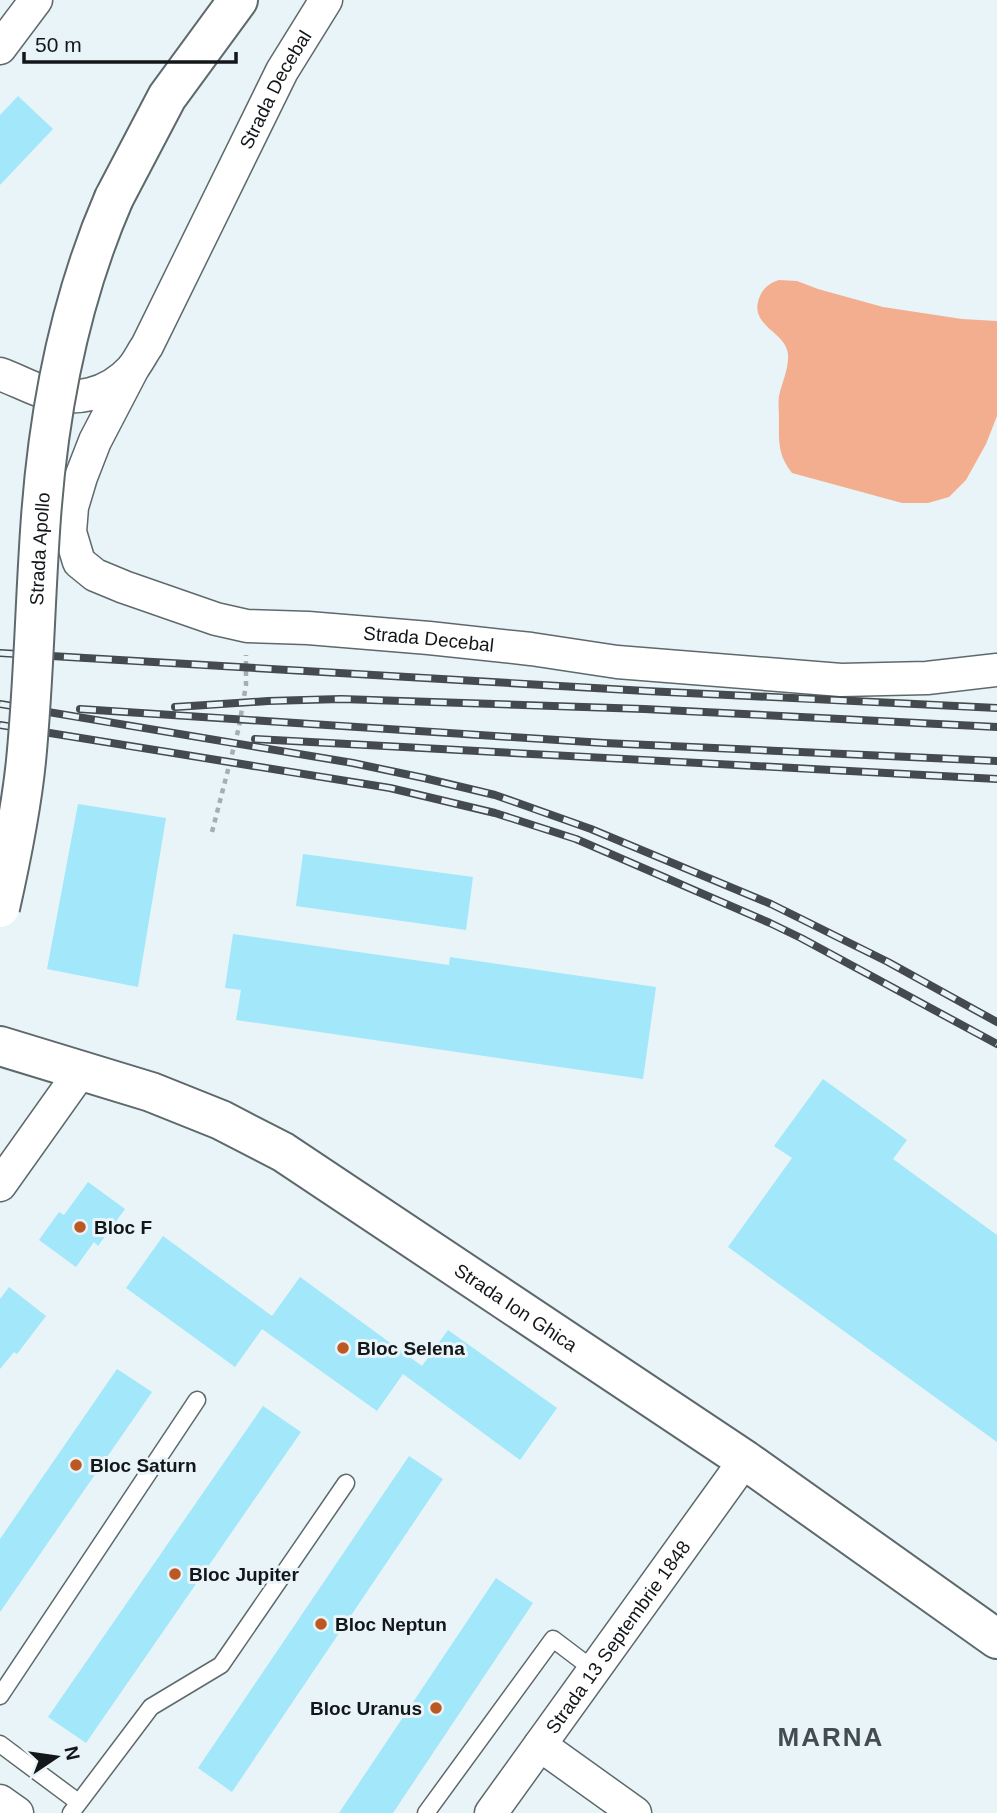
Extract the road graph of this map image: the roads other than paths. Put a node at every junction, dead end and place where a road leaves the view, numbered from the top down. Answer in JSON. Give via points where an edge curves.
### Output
{"nodes":[{"id":1,"x":36,"y":0,"type":"edge"},
{"id":2,"x":238,"y":0,"type":"edge"},
{"id":3,"x":326,"y":0,"type":"edge"},
{"id":4,"x":0,"y":48,"type":"edge"},
{"id":5,"x":133,"y":368,"type":"junction"},
{"id":6,"x":0,"y":374,"type":"edge"},
{"id":7,"x":997,"y":670,"type":"edge"},
{"id":8,"x":0,"y":908,"type":"edge"},
{"id":9,"x":0,"y":1046,"type":"edge"},
{"id":10,"x":81,"y":1071,"type":"junction"},
{"id":11,"x":0,"y":1185,"type":"edge"},
{"id":12,"x":197,"y":1400,"type":"dead end"},
{"id":13,"x":745,"y":1460,"type":"junction"},
{"id":14,"x":346,"y":1483,"type":"dead end"},
{"id":15,"x":997,"y":1639,"type":"edge"},
{"id":16,"x":594,"y":1670,"type":"junction"},
{"id":17,"x":0,"y":1696,"type":"edge"},
{"id":18,"x":0,"y":1744,"type":"edge"},
{"id":19,"x":540,"y":1745,"type":"junction"},
{"id":20,"x":0,"y":1801,"type":"edge"},
{"id":21,"x":74,"y":1807,"type":"edge"},
{"id":22,"x":17,"y":1813,"type":"edge"},
{"id":23,"x":426,"y":1813,"type":"edge"},
{"id":24,"x":491,"y":1813,"type":"edge"},
{"id":25,"x":635,"y":1813,"type":"edge"}],
"edges":[{"from":1,"to":4,"type":"street"},
{"from":2,"to":8,"type":"street","name":"Strada Apollo","bridge":true,"via":[[167,97],[114,198],[76,304],[57,389],[41,516],[26,763]]},
{"from":3,"to":5,"type":"street","name":"Strada Decebal","via":[[282,71]]},
{"from":5,"to":6,"type":"street","name":"Strada Decebal","via":[[104,391],[87,396],[60,396]]},
{"from":5,"to":7,"type":"street","name":"Strada Decebal","via":[[81,477],[70,532],[79,562],[95,575],[124,587],[247,626],[415,637],[617,662],[841,680],[927,678]]},
{"from":9,"to":10,"type":"street","name":"Strada Ion Ghica"},
{"from":10,"to":11,"type":"street"},
{"from":10,"to":13,"type":"street","name":"Strada Ion Ghica","via":[[221,1119],[283,1152]]},
{"from":12,"to":17,"type":"lane"},
{"from":13,"to":15,"type":"street","name":"Strada Ion Ghica"},
{"from":13,"to":16,"type":"street","name":"Strada 13 Septembrie 1848"},
{"from":14,"to":21,"type":"lane","via":[[221,1665],[151,1707]]},
{"from":16,"to":19,"type":"street","name":"Strada 13 Septembrie 1848"},
{"from":16,"to":23,"type":"lane","via":[[553,1639]]},
{"from":18,"to":21,"type":"lane"},
{"from":19,"to":24,"type":"street","name":"Strada 13 Septembrie 1848"},
{"from":19,"to":25,"type":"street"},
{"from":20,"to":22,"type":"street"}]}
